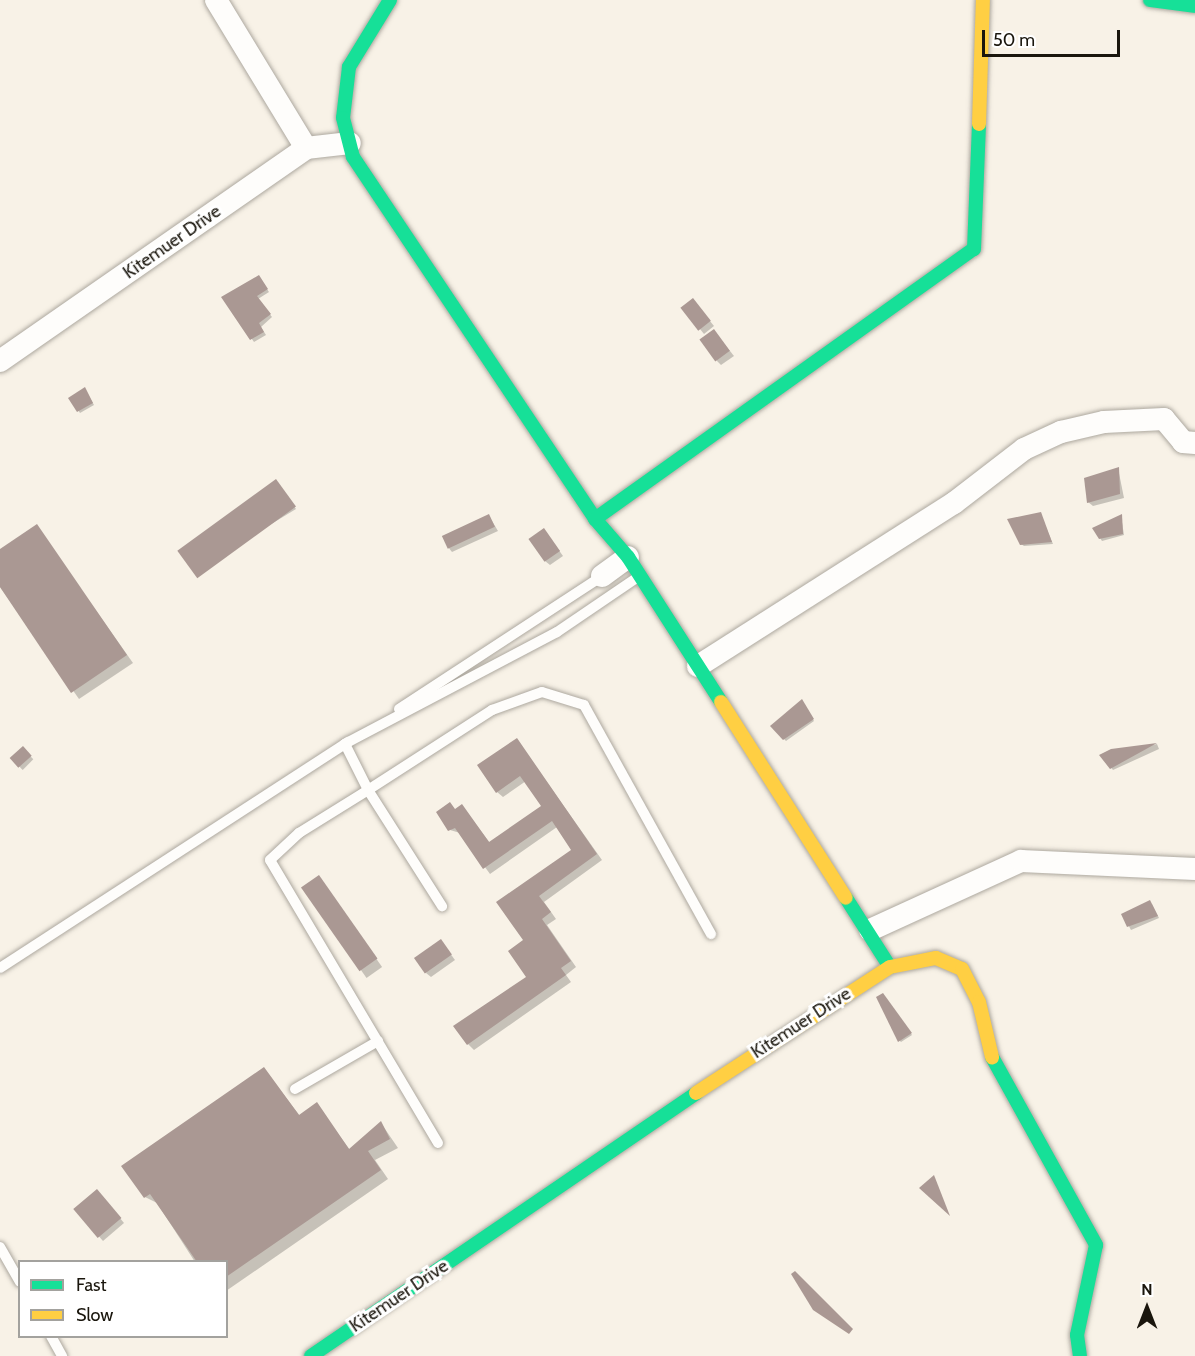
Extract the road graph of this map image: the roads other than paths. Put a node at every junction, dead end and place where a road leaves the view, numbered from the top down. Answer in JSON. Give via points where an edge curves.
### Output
{"nodes":[{"id":1,"x":216,"y":0,"type":"edge"},
{"id":2,"x":390,"y":0,"type":"edge"},
{"id":3,"x":983,"y":0,"type":"edge"},
{"id":4,"x":1150,"y":0,"type":"edge"},
{"id":5,"x":1195,"y":6,"type":"edge"},
{"id":6,"x":350,"y":144,"type":"junction"},
{"id":7,"x":306,"y":148,"type":"junction"},
{"id":8,"x":0,"y":361,"type":"edge"},
{"id":9,"x":1195,"y":443,"type":"edge"},
{"id":10,"x":595,"y":519,"type":"junction"},
{"id":11,"x":634,"y":566,"type":"junction"},
{"id":12,"x":602,"y":576,"type":"joint"},
{"id":13,"x":698,"y":666,"type":"junction"},
{"id":14,"x":345,"y":744,"type":"junction"},
{"id":15,"x":368,"y":790,"type":"junction"},
{"id":16,"x":1195,"y":869,"type":"edge"},
{"id":17,"x":442,"y":906,"type":"dead end"},
{"id":18,"x":870,"y":930,"type":"junction"},
{"id":19,"x":711,"y":934,"type":"dead end"},
{"id":20,"x":890,"y":967,"type":"junction"},
{"id":21,"x":0,"y":968,"type":"edge"},
{"id":22,"x":378,"y":1041,"type":"junction"},
{"id":23,"x":295,"y":1089,"type":"dead end"},
{"id":24,"x":438,"y":1143,"type":"dead end"},
{"id":25,"x":0,"y":1247,"type":"edge"},
{"id":26,"x":18,"y":1278,"type":"edge"},
{"id":27,"x":52,"y":1338,"type":"edge"},
{"id":28,"x":62,"y":1356,"type":"edge"},
{"id":29,"x":312,"y":1356,"type":"edge"},
{"id":30,"x":1080,"y":1356,"type":"edge"}],
"edges":[{"from":1,"to":7,"type":"street"},
{"from":2,"to":6,"type":"street","via":[[349,67],[343,118]]},
{"from":3,"to":10,"type":"street","via":[[974,249]]},
{"from":4,"to":5,"type":"street"},
{"from":6,"to":7,"type":"street","name":"Kitemuer Drive"},
{"from":6,"to":10,"type":"street","via":[[353,157]]},
{"from":7,"to":8,"type":"street","name":"Kitemuer Drive"},
{"from":9,"to":13,"type":"street","via":[[1183,442],[1164,419],[1104,422],[1061,432],[1024,449],[954,503]]},
{"from":10,"to":11,"type":"street"},
{"from":11,"to":12,"type":"street"},
{"from":11,"to":13,"type":"street"},
{"from":11,"to":14,"type":"lane","via":[[557,632]]},
{"from":12,"to":14,"type":"lane"},
{"from":13,"to":18,"type":"street"},
{"from":14,"to":15,"type":"lane"},
{"from":14,"to":21,"type":"lane"},
{"from":15,"to":17,"type":"lane"},
{"from":15,"to":19,"type":"lane","via":[[492,710],[542,692],[584,705]]},
{"from":15,"to":22,"type":"lane","via":[[299,833],[270,860]]},
{"from":16,"to":18,"type":"street","via":[[1021,861]]},
{"from":18,"to":20,"type":"street"},
{"from":20,"to":29,"type":"street","name":"Kitemuer Drive","via":[[817,1011]]},
{"from":20,"to":30,"type":"street","via":[[936,958],[962,969],[975,994],[984,1041],[1096,1245],[1077,1335]]},
{"from":22,"to":23,"type":"lane"},
{"from":22,"to":24,"type":"lane"},
{"from":25,"to":26,"type":"lane"},
{"from":27,"to":28,"type":"lane"}]}
